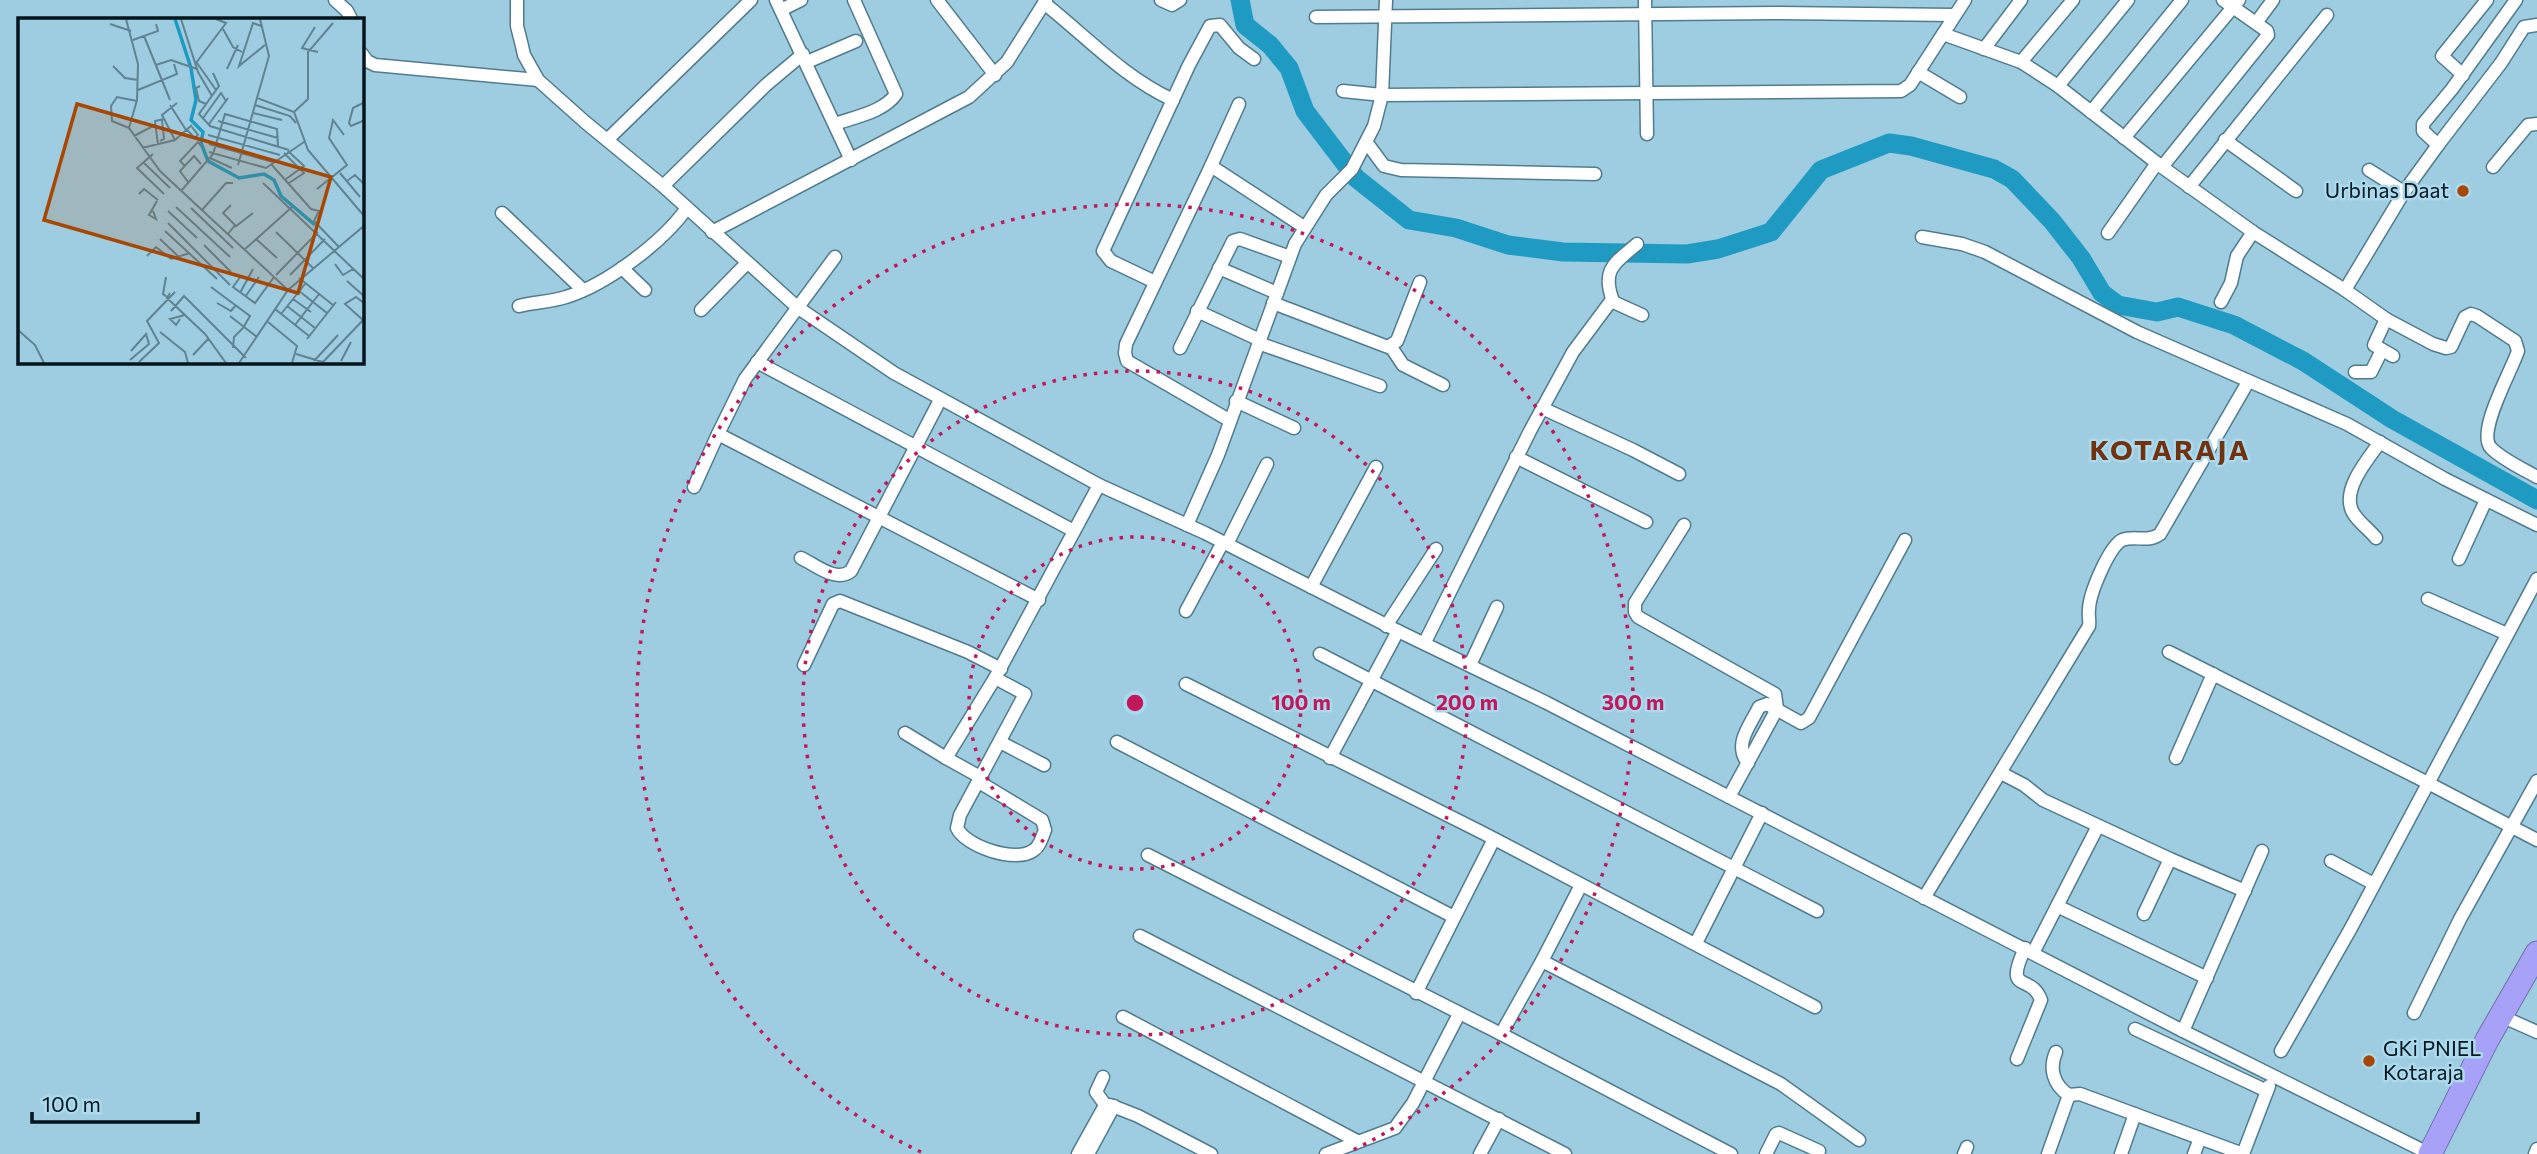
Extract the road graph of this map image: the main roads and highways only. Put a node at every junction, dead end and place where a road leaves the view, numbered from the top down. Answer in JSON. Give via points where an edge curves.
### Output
{"nodes":[{"id":1,"x":2537,"y":953,"type":"edge"},
{"id":2,"x":2537,"y":980,"type":"edge"},
{"id":3,"x":2507,"y":1018,"type":"junction"},
{"id":4,"x":2430,"y":1154,"type":"edge"},
{"id":5,"x":2448,"y":1154,"type":"edge"}],
"edges":[{"from":1,"to":3,"type":"highway"},
{"from":2,"to":3,"type":"highway"},
{"from":3,"to":4,"type":"highway"},
{"from":3,"to":5,"type":"highway"}]}
